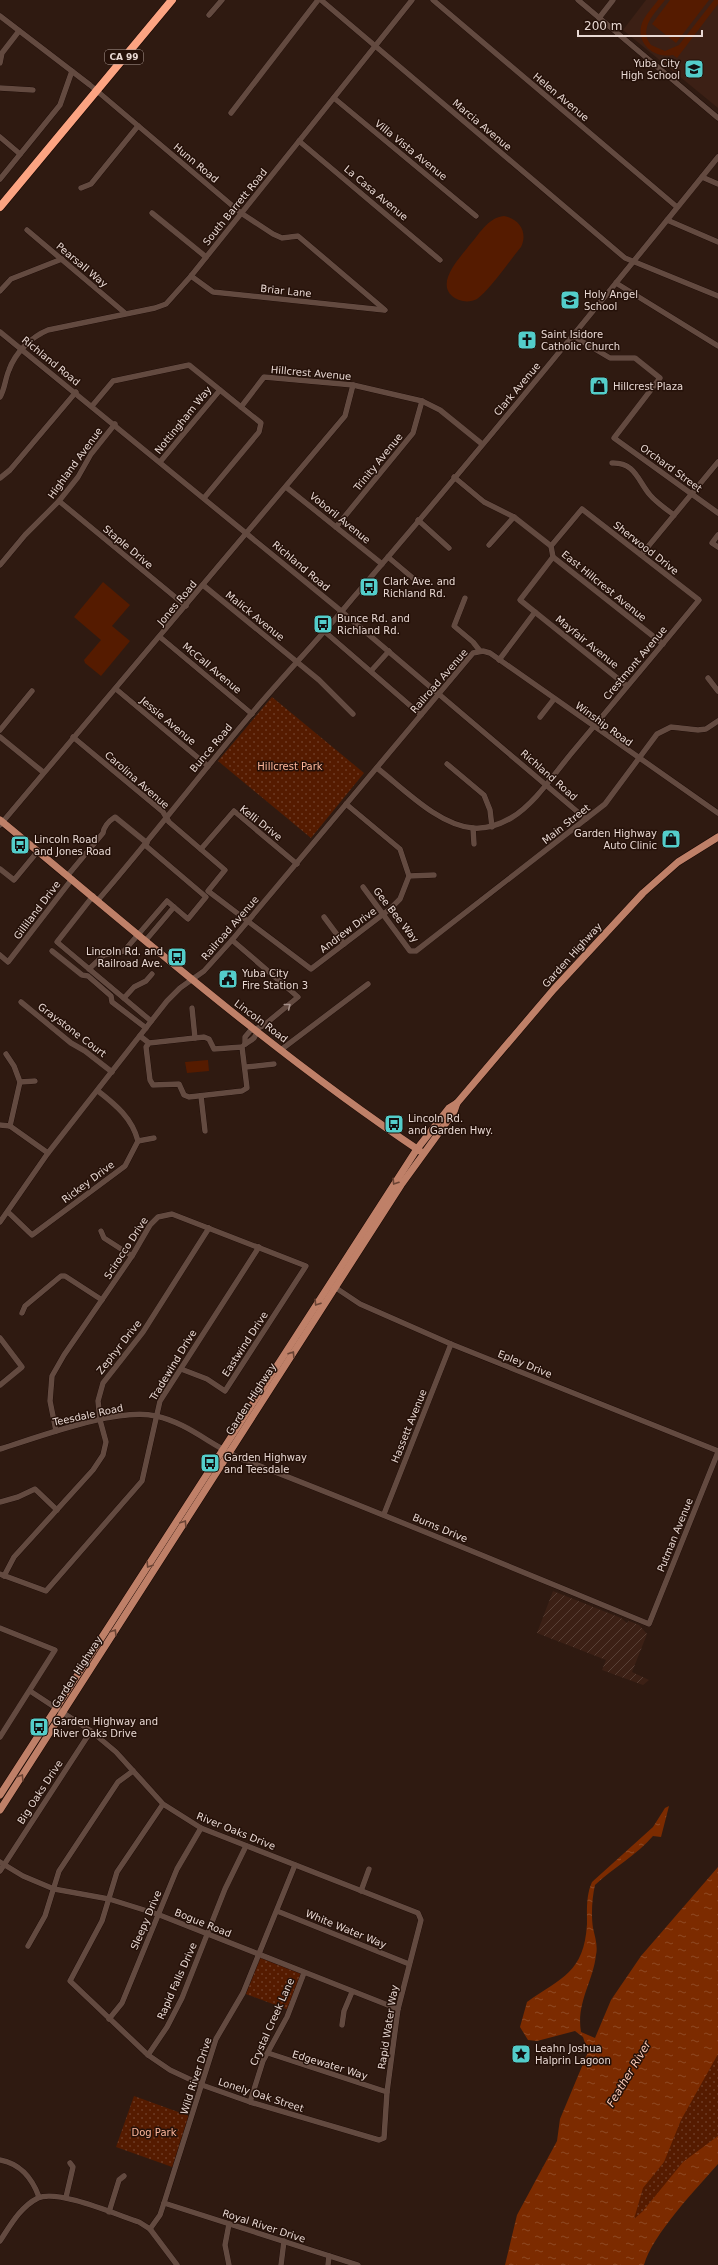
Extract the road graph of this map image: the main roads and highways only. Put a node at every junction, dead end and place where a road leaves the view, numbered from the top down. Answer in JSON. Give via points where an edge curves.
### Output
{"nodes":[{"id":1,"x":172,"y":0,"type":"edge"},
{"id":2,"x":0,"y":207,"type":"edge"},
{"id":3,"x":1,"y":822,"type":"edge"},
{"id":4,"x":718,"y":837,"type":"edge"},
{"id":5,"x":420,"y":1151,"type":"junction"},
{"id":6,"x":60,"y":1710,"type":"junction"},
{"id":7,"x":0,"y":1795,"type":"edge"},
{"id":8,"x":0,"y":1810,"type":"edge"}],
"edges":[{"from":1,"to":2,"type":"highway","number":"CA 99"},
{"from":3,"to":5,"type":"main road","name":"Lincoln Road","via":[[192,979],[382,1126]]},
{"from":4,"to":5,"type":"main road","name":"Garden Highway","via":[[678,862],[643,892],[554,989],[457,1103],[449,1108]]},
{"from":5,"to":6,"type":"main road","name":"Garden Highway"},
{"from":6,"to":7,"type":"main road","name":"Garden Highway"},
{"from":8,"to":6,"type":"main road","name":"Garden Highway","one_way":true}]}
